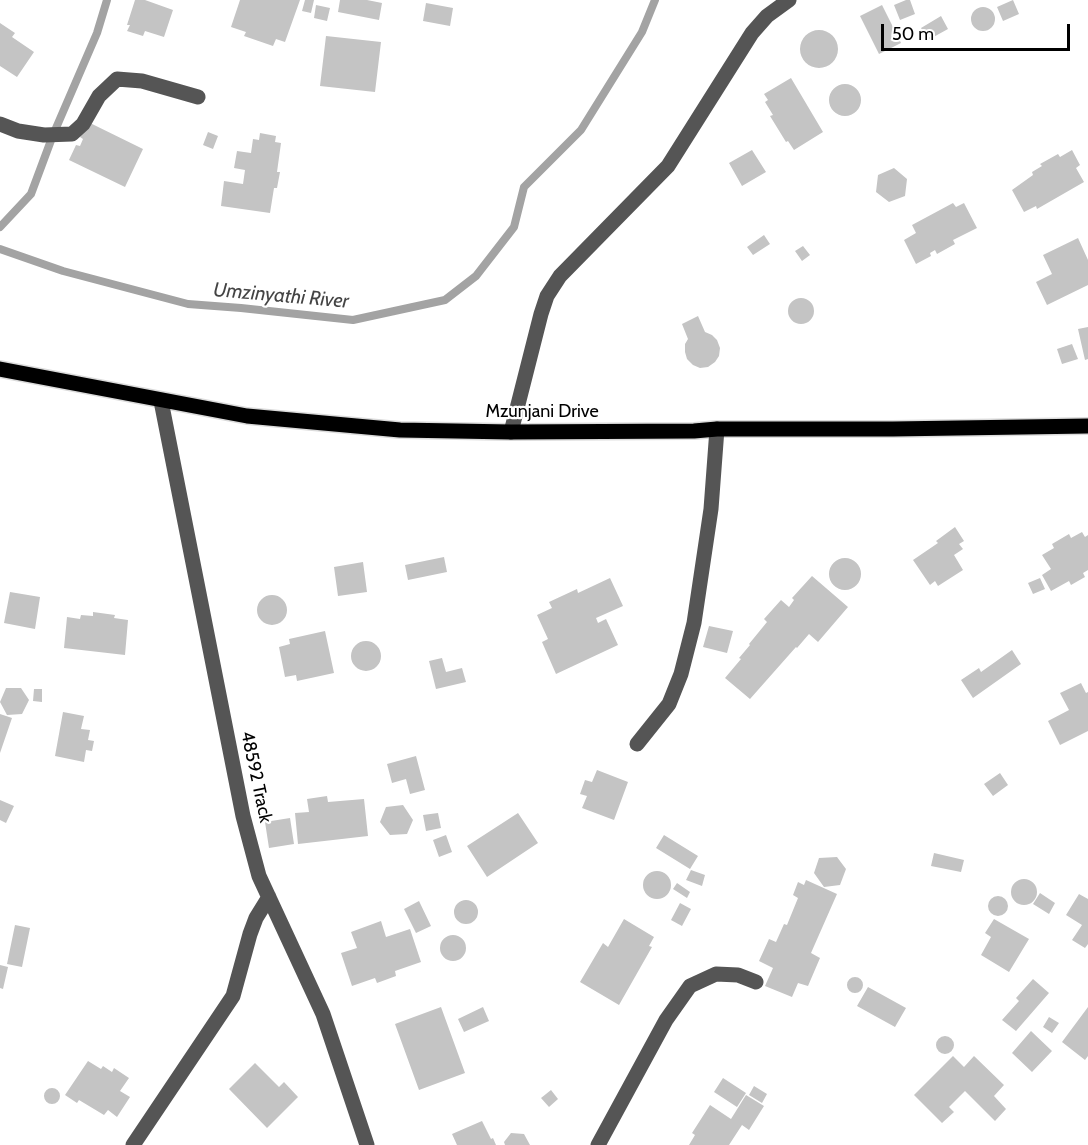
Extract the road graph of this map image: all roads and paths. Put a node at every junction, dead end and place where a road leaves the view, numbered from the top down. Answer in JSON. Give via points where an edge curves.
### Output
{"nodes":[{"id":1,"x":789,"y":0,"type":"edge"},
{"id":2,"x":198,"y":97,"type":"dead end"},
{"id":3,"x":0,"y":124,"type":"edge"},
{"id":4,"x":0,"y":369,"type":"edge"},
{"id":5,"x":161,"y":401,"type":"junction"},
{"id":6,"x":1088,"y":426,"type":"edge"},
{"id":7,"x":717,"y":429,"type":"junction"},
{"id":8,"x":511,"y":432,"type":"junction"},
{"id":9,"x":637,"y":744,"type":"dead end"},
{"id":10,"x":268,"y":897,"type":"junction"},
{"id":11,"x":756,"y":982,"type":"dead end"},
{"id":12,"x":133,"y":1145,"type":"edge"},
{"id":13,"x":367,"y":1145,"type":"edge"},
{"id":14,"x":598,"y":1145,"type":"edge"}],
"edges":[{"from":1,"to":8,"type":"street","via":[[752,33],[668,166],[560,276],[547,296]]},
{"from":2,"to":3,"type":"street","via":[[142,81],[117,79],[99,96],[83,124],[72,134],[44,135]]},
{"from":4,"to":5,"type":"main road","name":"Mzunjani Drive"},
{"from":5,"to":8,"type":"main road","name":"Mzunjani Drive","via":[[317,423],[400,430]]},
{"from":5,"to":10,"type":"street","name":"48592 Track","via":[[243,816]]},
{"from":6,"to":7,"type":"main road","name":"Mzunjani Drive"},
{"from":7,"to":8,"type":"main road","name":"Mzunjani Drive"},
{"from":7,"to":9,"type":"street","via":[[711,509],[694,623],[669,704]]},
{"from":10,"to":12,"type":"street","via":[[250,934],[233,996]]},
{"from":10,"to":13,"type":"street","name":"48592 Track","via":[[322,1014]]},
{"from":11,"to":14,"type":"street","via":[[738,975],[716,974],[690,986],[666,1020]]}]}
